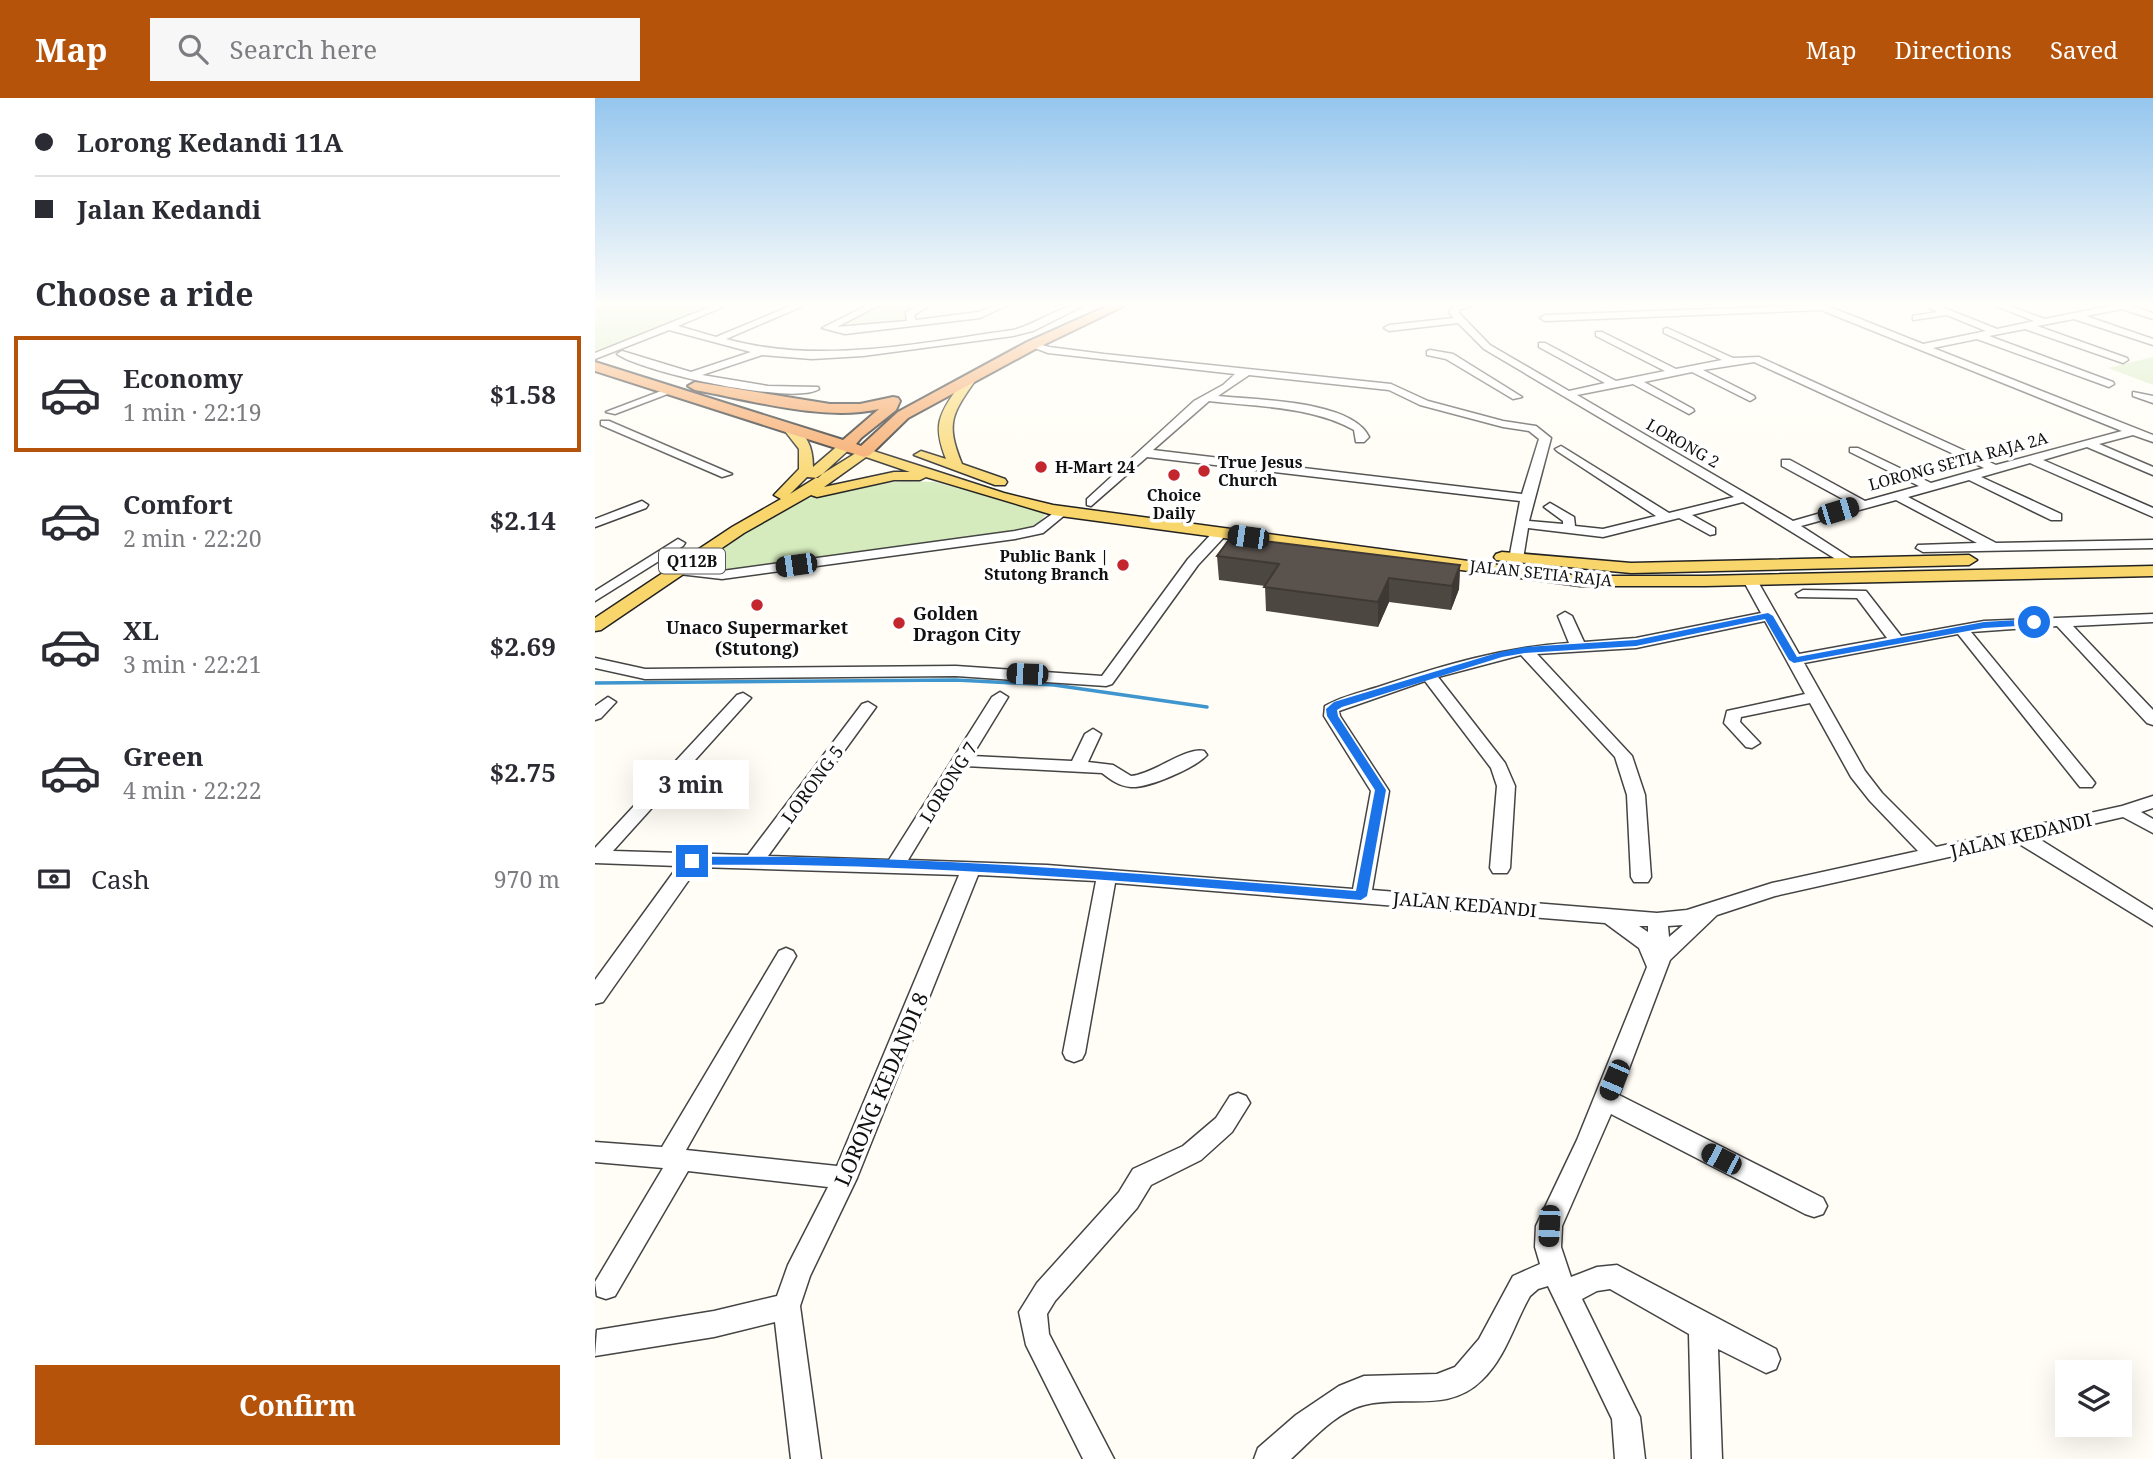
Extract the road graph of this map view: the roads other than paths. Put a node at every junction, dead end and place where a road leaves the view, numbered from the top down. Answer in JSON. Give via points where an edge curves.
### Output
{"nodes":[{"id":1,"x":607,"y":369,"type":"edge"},
{"id":2,"x":633,"y":369,"type":"edge"},
{"id":3,"x":652,"y":369,"type":"edge"},
{"id":4,"x":721,"y":369,"type":"edge"},
{"id":5,"x":964,"y":369,"type":"edge"},
{"id":6,"x":989,"y":369,"type":"edge"},
{"id":7,"x":1211,"y":369,"type":"edge"},
{"id":8,"x":1470,"y":369,"type":"edge"},
{"id":9,"x":1520,"y":369,"type":"edge"},
{"id":10,"x":1524,"y":369,"type":"edge"},
{"id":11,"x":1585,"y":369,"type":"edge"},
{"id":12,"x":1667,"y":369,"type":"edge"},
{"id":13,"x":1692,"y":369,"type":"joint"},
{"id":14,"x":1777,"y":369,"type":"edge"},
{"id":15,"x":1976,"y":369,"type":"edge"},
{"id":16,"x":2067,"y":369,"type":"edge"},
{"id":17,"x":1244,"y":372,"type":"junction"},
{"id":18,"x":1674,"y":372,"type":"junction"},
{"id":19,"x":1481,"y":375,"type":"junction"},
{"id":20,"x":971,"y":378,"type":"junction"},
{"id":21,"x":1633,"y":380,"type":"junction"},
{"id":22,"x":684,"y":384,"type":"junction"},
{"id":23,"x":1614,"y":384,"type":"junction"},
{"id":24,"x":2109,"y":384,"type":"dead end"},
{"id":25,"x":1568,"y":394,"type":"junction"},
{"id":26,"x":2137,"y":394,"type":"dead end"},
{"id":27,"x":905,"y":396,"type":"junction"},
{"id":28,"x":1517,"y":397,"type":"dead end"},
{"id":29,"x":1207,"y":398,"type":"junction"},
{"id":30,"x":1750,"y":398,"type":"dead end"},
{"id":31,"x":2153,"y":400,"type":"edge"},
{"id":32,"x":795,"y":402,"type":"junction"},
{"id":33,"x":1689,"y":411,"type":"dead end"},
{"id":34,"x":595,"y":412,"type":"edge"},
{"id":35,"x":604,"y":420,"type":"edge"},
{"id":36,"x":792,"y":431,"type":"junction"},
{"id":37,"x":2134,"y":431,"type":"junction"},
{"id":38,"x":2153,"y":439,"type":"edge"},
{"id":39,"x":1360,"y":440,"type":"dead end"},
{"id":40,"x":850,"y":441,"type":"junction"},
{"id":41,"x":2087,"y":443,"type":"junction"},
{"id":42,"x":869,"y":447,"type":"junction"},
{"id":43,"x":1561,"y":449,"type":"dead end"},
{"id":44,"x":1854,"y":450,"type":"dead end"},
{"id":45,"x":1145,"y":453,"type":"junction"},
{"id":46,"x":2029,"y":458,"type":"junction"},
{"id":47,"x":1786,"y":463,"type":"dead end"},
{"id":48,"x":956,"y":466,"type":"junction"},
{"id":49,"x":1993,"y":468,"type":"junction"},
{"id":50,"x":2153,"y":471,"type":"edge"},
{"id":51,"x":726,"y":474,"type":"dead end"},
{"id":52,"x":937,"y":475,"type":"junction"},
{"id":53,"x":1968,"y":475,"type":"junction"},
{"id":54,"x":1928,"y":486,"type":"junction"},
{"id":55,"x":1896,"y":495,"type":"junction"},
{"id":56,"x":786,"y":497,"type":"junction"},
{"id":57,"x":1527,"y":498,"type":"junction"},
{"id":58,"x":1745,"y":498,"type":"junction"},
{"id":59,"x":1091,"y":502,"type":"junction"},
{"id":60,"x":1861,"y":504,"type":"junction"},
{"id":61,"x":642,"y":505,"type":"dead end"},
{"id":62,"x":1550,"y":507,"type":"dead end"},
{"id":63,"x":1062,"y":511,"type":"junction"},
{"id":64,"x":2153,"y":513,"type":"edge"},
{"id":65,"x":1174,"y":514,"type":"junction"},
{"id":66,"x":1681,"y":514,"type":"junction"},
{"id":67,"x":1666,"y":517,"type":"junction"},
{"id":68,"x":2056,"y":517,"type":"dead end"},
{"id":69,"x":595,"y":523,"type":"edge"},
{"id":70,"x":1524,"y":524,"type":"junction"},
{"id":71,"x":1791,"y":525,"type":"junction"},
{"id":72,"x":1569,"y":529,"type":"junction"},
{"id":73,"x":1710,"y":531,"type":"dead end"},
{"id":74,"x":1220,"y":533,"type":"junction"},
{"id":75,"x":678,"y":543,"type":"dead end"},
{"id":76,"x":2153,"y":544,"type":"edge"},
{"id":77,"x":1993,"y":547,"type":"junction"},
{"id":78,"x":1923,"y":548,"type":"dead end"},
{"id":79,"x":2153,"y":556,"type":"edge"},
{"id":80,"x":1516,"y":559,"type":"junction"},
{"id":81,"x":1847,"y":562,"type":"junction"},
{"id":82,"x":1575,"y":565,"type":"junction"},
{"id":83,"x":679,"y":570,"type":"junction"},
{"id":84,"x":2153,"y":571,"type":"edge"},
{"id":85,"x":1949,"y":575,"type":"junction"},
{"id":86,"x":1750,"y":580,"type":"junction"},
{"id":87,"x":1705,"y":581,"type":"junction"},
{"id":88,"x":1803,"y":594,"type":"dead end"},
{"id":89,"x":595,"y":597,"type":"edge"},
{"id":90,"x":1565,"y":615,"type":"dead end"},
{"id":91,"x":595,"y":616,"type":"edge"},
{"id":92,"x":1768,"y":616,"type":"junction"},
{"id":93,"x":2153,"y":618,"type":"edge"},
{"id":94,"x":2060,"y":621,"type":"junction"},
{"id":95,"x":595,"y":626,"type":"edge"},
{"id":96,"x":1961,"y":629,"type":"junction"},
{"id":97,"x":1897,"y":641,"type":"junction"},
{"id":98,"x":1578,"y":646,"type":"junction"},
{"id":99,"x":1525,"y":650,"type":"junction"},
{"id":100,"x":1794,"y":660,"type":"junction"},
{"id":101,"x":595,"y":663,"type":"edge"},
{"id":102,"x":1428,"y":675,"type":"junction"},
{"id":103,"x":1000,"y":697,"type":"dead end"},
{"id":104,"x":1814,"y":697,"type":"junction"},
{"id":105,"x":743,"y":698,"type":"dead end"},
{"id":106,"x":608,"y":702,"type":"dead end"},
{"id":107,"x":868,"y":707,"type":"dead end"},
{"id":108,"x":595,"y":715,"type":"edge"},
{"id":109,"x":2153,"y":720,"type":"edge"},
{"id":110,"x":1093,"y":734,"type":"dead end"},
{"id":111,"x":1752,"y":743,"type":"dead end"},
{"id":112,"x":1198,"y":755,"type":"dead end"},
{"id":113,"x":962,"y":761,"type":"junction"},
{"id":114,"x":1078,"y":766,"type":"junction"},
{"id":115,"x":2086,"y":783,"type":"dead end"},
{"id":116,"x":2153,"y":802,"type":"edge"},
{"id":117,"x":2126,"y":811,"type":"junction"},
{"id":118,"x":2153,"y":827,"type":"edge"},
{"id":119,"x":2019,"y":835,"type":"junction"},
{"id":120,"x":1933,"y":855,"type":"junction"},
{"id":121,"x":596,"y":857,"type":"edge"},
{"id":122,"x":755,"y":860,"type":"junction"},
{"id":123,"x":692,"y":861,"type":"junction"},
{"id":124,"x":894,"y":867,"type":"junction"},
{"id":125,"x":1500,"y":868,"type":"dead end"},
{"id":126,"x":971,"y":869,"type":"junction"},
{"id":127,"x":1107,"y":875,"type":"junction"},
{"id":128,"x":1641,"y":877,"type":"dead end"},
{"id":129,"x":1361,"y":896,"type":"junction"},
{"id":130,"x":1709,"y":912,"type":"junction"},
{"id":131,"x":1610,"y":916,"type":"junction"},
{"id":132,"x":2153,"y":919,"type":"edge"},
{"id":133,"x":1657,"y":920,"type":"junction"},
{"id":134,"x":786,"y":956,"type":"dead end"},
{"id":135,"x":1659,"y":963,"type":"junction"},
{"id":136,"x":595,"y":996,"type":"edge"},
{"id":137,"x":1074,"y":1053,"type":"dead end"},
{"id":138,"x":1606,"y":1100,"type":"junction"},
{"id":139,"x":1238,"y":1102,"type":"dead end"},
{"id":140,"x":595,"y":1152,"type":"edge"},
{"id":141,"x":675,"y":1158,"type":"junction"},
{"id":142,"x":845,"y":1178,"type":"junction"},
{"id":143,"x":1814,"y":1206,"type":"dead end"},
{"id":144,"x":1560,"y":1283,"type":"junction"},
{"id":145,"x":606,"y":1287,"type":"dead end"},
{"id":146,"x":787,"y":1306,"type":"junction"},
{"id":147,"x":1703,"y":1328,"type":"junction"},
{"id":148,"x":597,"y":1343,"type":"dead end"},
{"id":149,"x":1766,"y":1359,"type":"dead end"},
{"id":150,"x":806,"y":1459,"type":"edge"},
{"id":151,"x":1099,"y":1459,"type":"edge"},
{"id":152,"x":1269,"y":1459,"type":"edge"},
{"id":153,"x":1630,"y":1459,"type":"edge"},
{"id":154,"x":1707,"y":1459,"type":"edge"}],
"edges":[{"from":1,"to":22,"type":"highway"},
{"from":2,"to":22,"type":"highway"},
{"from":3,"to":22,"type":"street"},
{"from":4,"to":22,"type":"street"},
{"from":5,"to":27,"type":"highway"},
{"from":6,"to":20,"type":"highway"},
{"from":7,"to":17,"type":"street"},
{"from":8,"to":19,"type":"street"},
{"from":9,"to":19,"type":"street"},
{"from":10,"to":25,"type":"street","name":"LORONG 2"},
{"from":11,"to":23,"type":"street"},
{"from":12,"to":18,"type":"street"},
{"from":13,"to":18,"type":"street"},
{"from":13,"to":30,"type":"street"},
{"from":14,"to":49,"type":"street"},
{"from":15,"to":37,"type":"street"},
{"from":16,"to":24,"type":"street"},
{"from":17,"to":29,"type":"street"},
{"from":17,"to":57,"type":"street","via":[[1391,387],[1425,403],[1532,428],[1545,438]]},
{"from":18,"to":21,"type":"street"},
{"from":19,"to":28,"type":"street"},
{"from":20,"to":42,"type":"highway","via":[[903,415]]},
{"from":20,"to":48,"type":"main road","via":[[944,416],[943,438]]},
{"from":21,"to":23,"type":"street"},
{"from":21,"to":33,"type":"street"},
{"from":22,"to":32,"type":"highway"},
{"from":22,"to":32,"type":"street","via":[[814,389]]},
{"from":22,"to":35,"type":"street"},
{"from":22,"to":36,"type":"highway"},
{"from":22,"to":40,"type":"highway"},
{"from":23,"to":25,"type":"street"},
{"from":25,"to":58,"type":"street","name":"LORONG 2"},
{"from":26,"to":31,"type":"street"},
{"from":27,"to":32,"type":"highway","via":[[860,409]]},
{"from":27,"to":40,"type":"highway"},
{"from":29,"to":39,"type":"street","via":[[1323,413],[1359,428]]},
{"from":29,"to":45,"type":"street"},
{"from":34,"to":35,"type":"street"},
{"from":35,"to":51,"type":"street"},
{"from":36,"to":40,"type":"highway"},
{"from":36,"to":56,"type":"main road","via":[[806,449],[806,470]]},
{"from":37,"to":38,"type":"street"},
{"from":37,"to":41,"type":"street","name":"LORONG SETIA RAJA 2A"},
{"from":40,"to":42,"type":"highway"},
{"from":40,"to":56,"type":"main road"},
{"from":41,"to":46,"type":"street","name":"LORONG SETIA RAJA 2A"},
{"from":41,"to":50,"type":"street"},
{"from":42,"to":48,"type":"main road","name":"JALAN SETIA RAJA"},
{"from":42,"to":52,"type":"main road","name":"JALAN SETIA RAJA"},
{"from":42,"to":56,"type":"main road","via":[[833,476]]},
{"from":43,"to":67,"type":"street"},
{"from":44,"to":54,"type":"street"},
{"from":45,"to":57,"type":"street"},
{"from":45,"to":59,"type":"street"},
{"from":46,"to":49,"type":"street","name":"LORONG SETIA RAJA 2A"},
{"from":46,"to":64,"type":"street"},
{"from":47,"to":60,"type":"street"},
{"from":48,"to":59,"type":"main road","name":"JALAN SETIA RAJA","via":[[1041,494]]},
{"from":49,"to":53,"type":"street","name":"LORONG SETIA RAJA 2A"},
{"from":52,"to":56,"type":"main road","via":[[894,476]]},
{"from":52,"to":63,"type":"main road","name":"JALAN SETIA RAJA"},
{"from":53,"to":54,"type":"street","name":"LORONG SETIA RAJA 2A"},
{"from":53,"to":68,"type":"street"},
{"from":54,"to":55,"type":"street","name":"LORONG SETIA RAJA 2A"},
{"from":55,"to":60,"type":"street","name":"LORONG SETIA RAJA 2A"},
{"from":55,"to":77,"type":"street"},
{"from":56,"to":83,"type":"main road","number":"Q112B"},
{"from":56,"to":91,"type":"main road"},
{"from":57,"to":70,"type":"street"},
{"from":58,"to":66,"type":"street"},
{"from":58,"to":71,"type":"street","name":"LORONG 2"},
{"from":59,"to":65,"type":"main road","name":"JALAN SETIA RAJA"},
{"from":60,"to":71,"type":"street","name":"LORONG SETIA RAJA 2A"},
{"from":61,"to":69,"type":"street"},
{"from":62,"to":72,"type":"street","via":[[1569,520]]},
{"from":63,"to":74,"type":"main road","name":"JALAN SETIA RAJA"},
{"from":63,"to":83,"type":"street","via":[[1038,530],[1015,536],[722,575]]},
{"from":65,"to":74,"type":"main road","via":[[1221,524]]},
{"from":65,"to":80,"type":"main road","name":"JALAN SETIA RAJA"},
{"from":66,"to":67,"type":"street"},
{"from":66,"to":73,"type":"street"},
{"from":67,"to":72,"type":"street","via":[[1603,533]]},
{"from":70,"to":72,"type":"street"},
{"from":70,"to":80,"type":"street"},
{"from":71,"to":81,"type":"street","name":"LORONG 2"},
{"from":74,"to":87,"type":"main road","name":"JALAN SETIA RAJA","via":[[1580,581]]},
{"from":74,"to":101,"type":"street","via":[[1193,562],[1106,681],[956,671],[645,674]]},
{"from":75,"to":89,"type":"street"},
{"from":76,"to":77,"type":"street"},
{"from":77,"to":78,"type":"street"},
{"from":79,"to":81,"type":"main road","name":"JALAN SETIA RAJA"},
{"from":80,"to":82,"type":"main road","name":"JALAN SETIA RAJA"},
{"from":80,"to":87,"type":"main road","via":[[1533,571]]},
{"from":81,"to":82,"type":"main road","name":"JALAN SETIA RAJA","via":[[1631,568]]},
{"from":81,"to":85,"type":"main road","via":[[1869,572]]},
{"from":82,"to":86,"type":"main road","via":[[1605,573],[1730,570]]},
{"from":83,"to":95,"type":"main road","number":"Q112B"},
{"from":84,"to":85,"type":"main road","name":"JALAN SETIA RAJA"},
{"from":85,"to":86,"type":"main road","name":"JALAN SETIA RAJA"},
{"from":86,"to":87,"type":"main road","name":"JALAN SETIA RAJA"},
{"from":86,"to":92,"type":"street"},
{"from":88,"to":97,"type":"street","via":[[1861,594]]},
{"from":90,"to":98,"type":"street"},
{"from":92,"to":98,"type":"street","via":[[1636,643]]},
{"from":92,"to":100,"type":"street"},
{"from":93,"to":94,"type":"street"},
{"from":94,"to":96,"type":"street"},
{"from":94,"to":109,"type":"street"},
{"from":96,"to":97,"type":"street"},
{"from":96,"to":115,"type":"street"},
{"from":97,"to":100,"type":"street"},
{"from":98,"to":99,"type":"street"},
{"from":99,"to":102,"type":"street"},
{"from":99,"to":128,"type":"street","via":[[1623,756],[1636,794]]},
{"from":100,"to":104,"type":"street"},
{"from":102,"to":125,"type":"street","via":[[1503,777],[1506,809]]},
{"from":102,"to":129,"type":"street","via":[[1331,709],[1380,790]]},
{"from":103,"to":113,"type":"street","name":"LORONG 7"},
{"from":104,"to":111,"type":"street","via":[[1733,715],[1732,723]]},
{"from":104,"to":120,"type":"street","via":[[1875,797]]},
{"from":105,"to":121,"type":"street"},
{"from":106,"to":108,"type":"street"},
{"from":107,"to":122,"type":"street","name":"LORONG 5"},
{"from":110,"to":114,"type":"street"},
{"from":112,"to":114,"type":"street","via":[[1137,782],[1123,780],[1109,769]]},
{"from":113,"to":114,"type":"street"},
{"from":113,"to":124,"type":"street","name":"LORONG 7"},
{"from":116,"to":117,"type":"street","name":"JALAN KEDANDI"},
{"from":117,"to":118,"type":"street"},
{"from":117,"to":119,"type":"street","name":"JALAN KEDANDI"},
{"from":119,"to":120,"type":"street","name":"JALAN KEDANDI"},
{"from":119,"to":132,"type":"street"},
{"from":120,"to":130,"type":"street","name":"JALAN KEDANDI","via":[[1772,890]]},
{"from":121,"to":123,"type":"street","name":"JALAN KEDANDI"},
{"from":122,"to":123,"type":"street","name":"JALAN KEDANDI"},
{"from":122,"to":124,"type":"street","name":"JALAN KEDANDI"},
{"from":123,"to":136,"type":"street"},
{"from":124,"to":126,"type":"street","name":"JALAN KEDANDI"},
{"from":126,"to":127,"type":"street","name":"JALAN KEDANDI"},
{"from":126,"to":142,"type":"street","name":"LORONG KEDANDI 8"},
{"from":127,"to":129,"type":"street","name":"JALAN KEDANDI"},
{"from":127,"to":137,"type":"street"},
{"from":129,"to":131,"type":"street","name":"JALAN KEDANDI"},
{"from":130,"to":133,"type":"street","name":"JALAN KEDANDI"},
{"from":130,"to":135,"type":"street"},
{"from":131,"to":133,"type":"street","name":"JALAN KEDANDI"},
{"from":131,"to":135,"type":"street","via":[[1634,931]]},
{"from":133,"to":135,"type":"street"},
{"from":134,"to":141,"type":"street"},
{"from":135,"to":138,"type":"street"},
{"from":138,"to":143,"type":"street"},
{"from":138,"to":144,"type":"street","via":[[1549,1226],[1548,1247]]},
{"from":139,"to":151,"type":"street","via":[[1224,1125],[1192,1153],[1142,1177],[1128,1200],[1033,1312],[1036,1336]]},
{"from":140,"to":141,"type":"street"},
{"from":141,"to":142,"type":"street"},
{"from":141,"to":145,"type":"street"},
{"from":142,"to":146,"type":"street","name":"LORONG KEDANDI 8","via":[[797,1274]]},
{"from":144,"to":147,"type":"street","via":[[1617,1277]]},
{"from":144,"to":152,"type":"street","via":[[1530,1279],[1522,1285],[1475,1368],[1455,1383],[1424,1389],[1377,1388],[1348,1398],[1321,1413]]},
{"from":144,"to":153,"type":"street","via":[[1626,1417]]},
{"from":146,"to":148,"type":"street","via":[[714,1324]]},
{"from":146,"to":150,"type":"street"},
{"from":147,"to":149,"type":"street"},
{"from":147,"to":154,"type":"street"}]}
